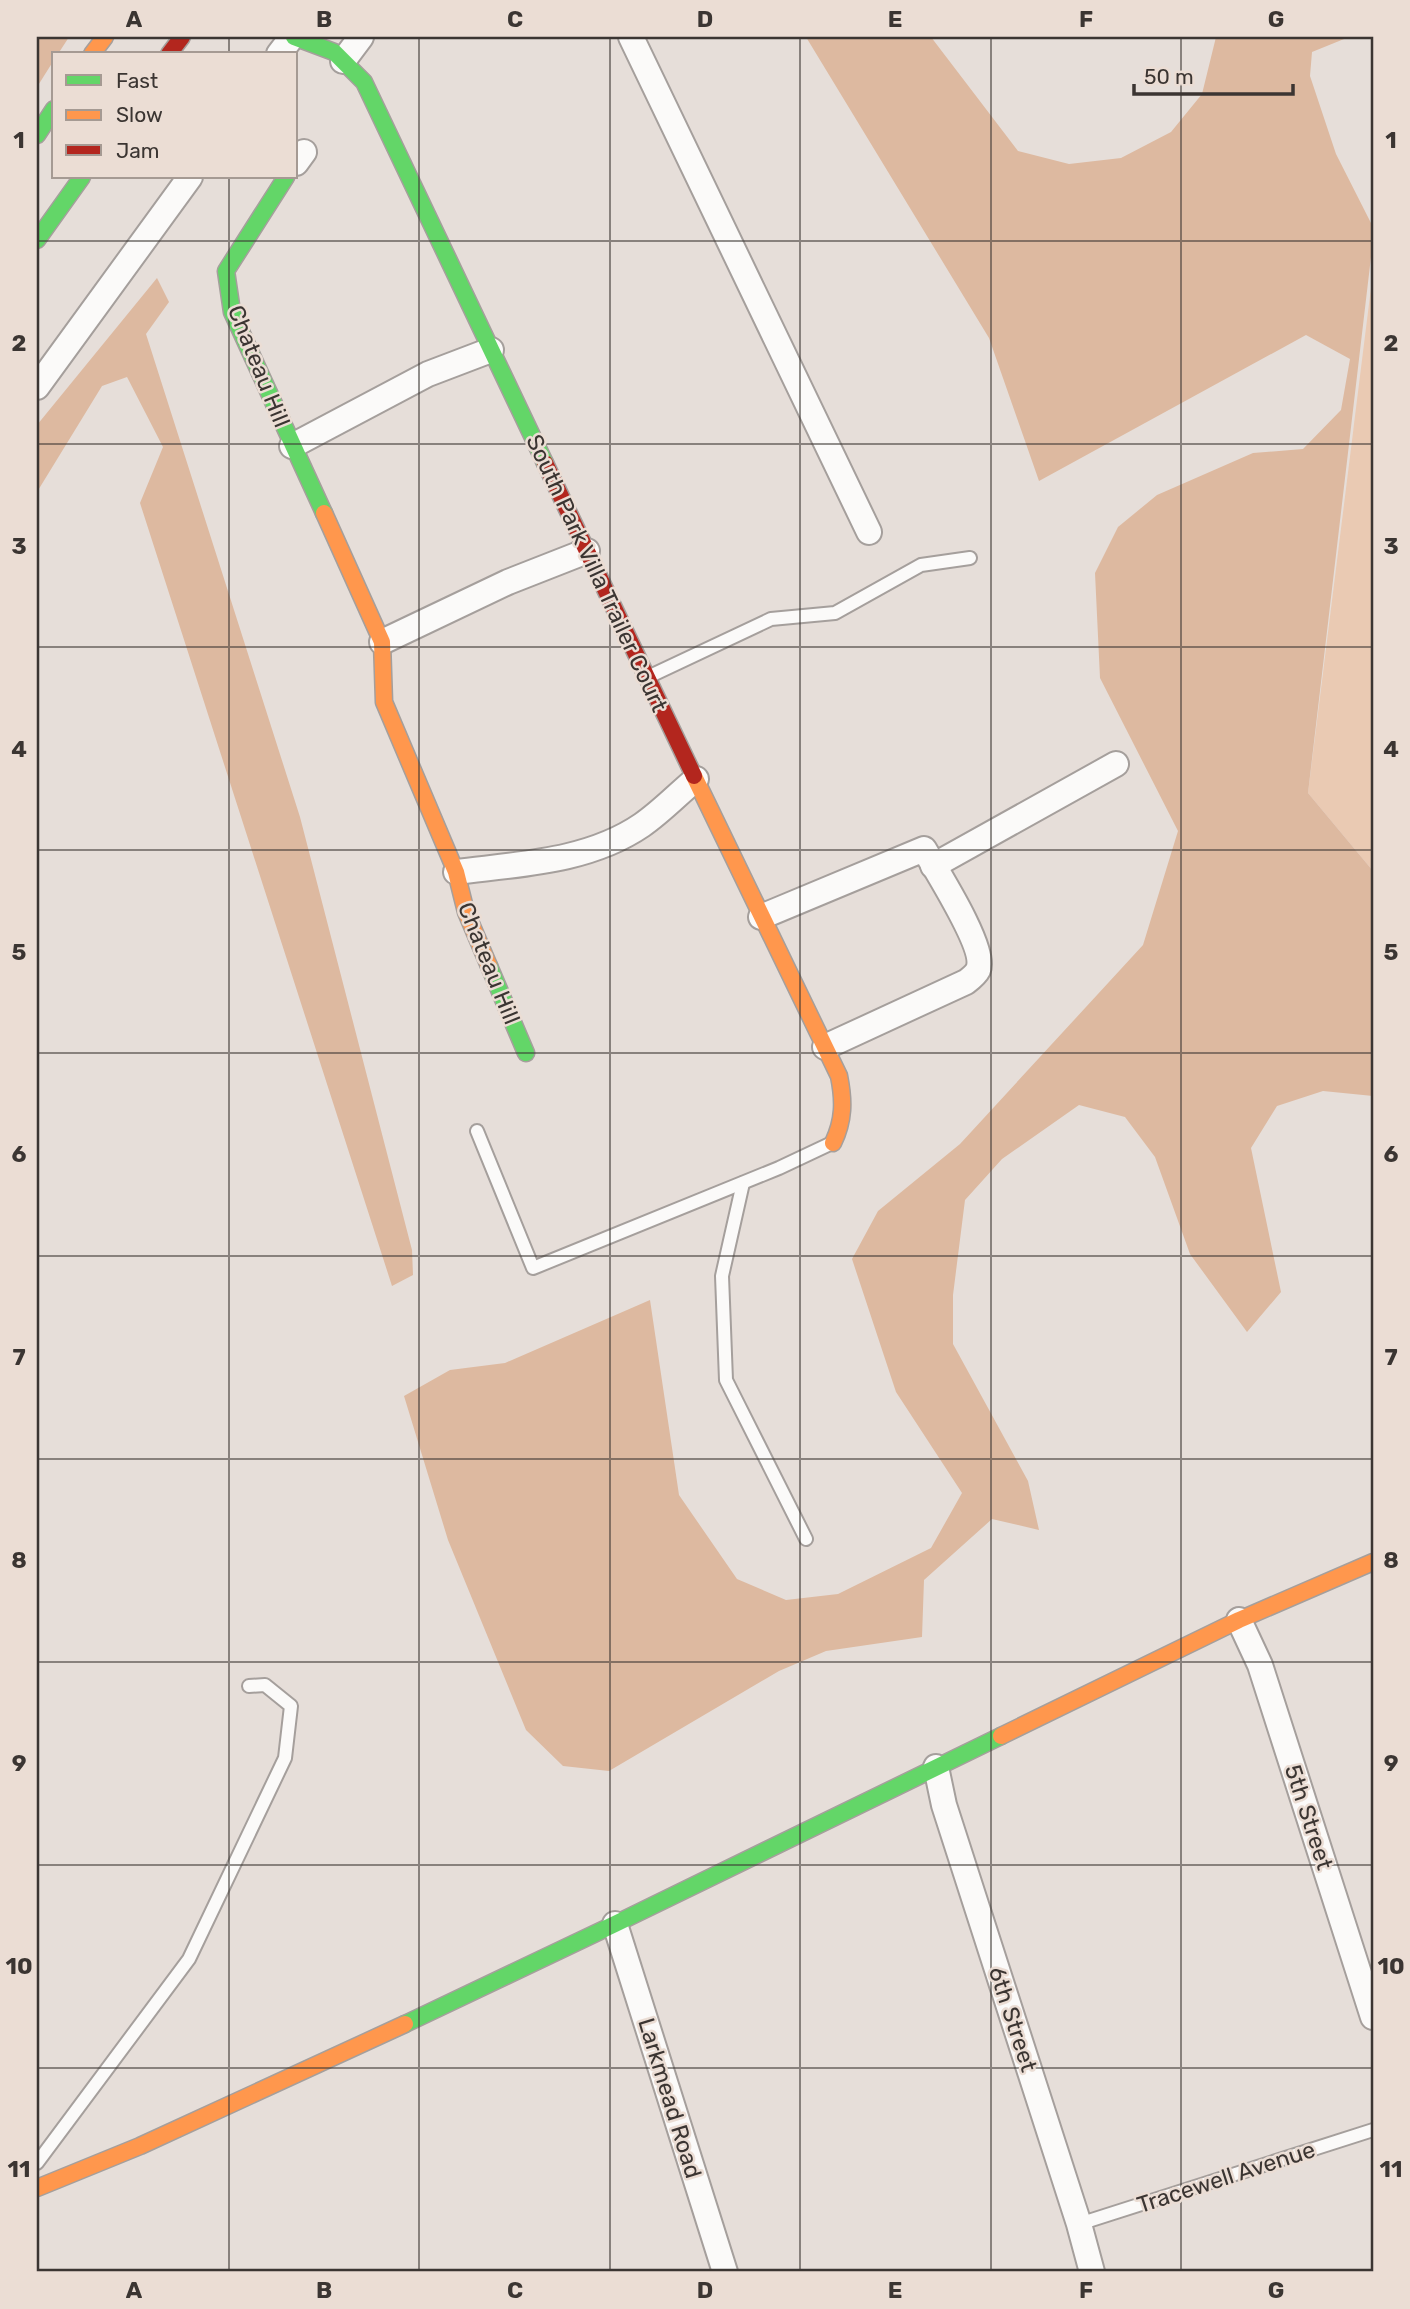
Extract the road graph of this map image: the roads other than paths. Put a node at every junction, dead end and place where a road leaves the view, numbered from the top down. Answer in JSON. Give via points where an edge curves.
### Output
{"nodes":[{"id":1,"x":104,"y":37,"type":"edge"},
{"id":2,"x":182,"y":37,"type":"edge"},
{"id":3,"x":293,"y":37,"type":"edge"},
{"id":4,"x":361,"y":37,"type":"edge"},
{"id":5,"x":631,"y":37,"type":"edge"},
{"id":6,"x":93,"y":52,"type":"edge"},
{"id":7,"x":171,"y":52,"type":"edge"},
{"id":8,"x":281,"y":52,"type":"edge"},
{"id":9,"x":343,"y":61,"type":"junction"},
{"id":10,"x":52,"y":112,"type":"edge"},
{"id":11,"x":37,"y":135,"type":"edge"},
{"id":12,"x":81,"y":178,"type":"edge"},
{"id":13,"x":189,"y":178,"type":"edge"},
{"id":14,"x":285,"y":178,"type":"edge"},
{"id":15,"x":37,"y":240,"type":"edge"},
{"id":16,"x":491,"y":350,"type":"junction"},
{"id":17,"x":37,"y":387,"type":"edge"},
{"id":18,"x":292,"y":446,"type":"junction"},
{"id":19,"x":869,"y":531,"type":"dead end"},
{"id":20,"x":587,"y":551,"type":"junction"},
{"id":21,"x":970,"y":558,"type":"dead end"},
{"id":22,"x":382,"y":642,"type":"junction"},
{"id":23,"x":647,"y":677,"type":"junction"},
{"id":24,"x":1116,"y":764,"type":"dead end"},
{"id":25,"x":695,"y":779,"type":"junction"},
{"id":26,"x":933,"y":866,"type":"junction"},
{"id":27,"x":456,"y":872,"type":"junction"},
{"id":28,"x":761,"y":917,"type":"junction"},
{"id":29,"x":825,"y":1047,"type":"junction"},
{"id":30,"x":526,"y":1053,"type":"dead end"},
{"id":31,"x":477,"y":1131,"type":"dead end"},
{"id":32,"x":833,"y":1143,"type":"joint"},
{"id":33,"x":743,"y":1182,"type":"junction"},
{"id":34,"x":806,"y":1539,"type":"dead end"},
{"id":35,"x":1373,"y":1562,"type":"edge"},
{"id":36,"x":1239,"y":1620,"type":"junction"},
{"id":37,"x":250,"y":1686,"type":"dead end"},
{"id":38,"x":936,"y":1767,"type":"junction"},
{"id":39,"x":615,"y":1924,"type":"junction"},
{"id":40,"x":1373,"y":2017,"type":"edge"},
{"id":41,"x":1373,"y":2130,"type":"edge"},
{"id":42,"x":37,"y":2163,"type":"edge"},
{"id":43,"x":37,"y":2188,"type":"edge"},
{"id":44,"x":1079,"y":2224,"type":"junction"},
{"id":45,"x":725,"y":2272,"type":"edge"},
{"id":46,"x":1092,"y":2272,"type":"edge"}],
"edges":[{"from":1,"to":6,"type":"main road"},
{"from":2,"to":7,"type":"main road"},
{"from":3,"to":8,"type":"street"},
{"from":3,"to":9,"type":"main road","name":"South Park Villa Trailer Court","via":[[334,52]]},
{"from":4,"to":9,"type":"street"},
{"from":5,"to":19,"type":"street"},
{"from":9,"to":16,"type":"main road","name":"South Park Villa Trailer Court","via":[[364,82]]},
{"from":10,"to":11,"type":"main road"},
{"from":12,"to":15,"type":"main road"},
{"from":13,"to":17,"type":"street"},
{"from":14,"to":18,"type":"main road","name":"Chateau Hill","via":[[226,271],[232,312]]},
{"from":16,"to":18,"type":"street","name":"Chateau Hill","via":[[428,374]]},
{"from":16,"to":20,"type":"main road","name":"South Park Villa Trailer Court"},
{"from":18,"to":22,"type":"main road","name":"Chateau Hill"},
{"from":20,"to":22,"type":"street","via":[[508,582]]},
{"from":20,"to":23,"type":"main road","name":"South Park Villa Trailer Court"},
{"from":21,"to":23,"type":"lane","via":[[922,565],[835,613],[771,619]]},
{"from":22,"to":27,"type":"main road","name":"Chateau Hill","via":[[384,702]]},
{"from":23,"to":25,"type":"main road","name":"South Park Villa Trailer Court"},
{"from":24,"to":26,"type":"street"},
{"from":25,"to":27,"type":"street","name":"Chateau Hill","via":[[642,825],[601,847],[552,860]]},
{"from":25,"to":28,"type":"main road","name":"South Park Villa Trailer Court"},
{"from":26,"to":28,"type":"street","via":[[924,849]]},
{"from":26,"to":29,"type":"street","via":[[965,920],[979,959],[978,970],[967,982]]},
{"from":27,"to":30,"type":"main road","name":"Chateau Hill","via":[[466,912]]},
{"from":28,"to":29,"type":"main road","name":"South Park Villa Trailer Court"},
{"from":29,"to":32,"type":"main road","name":"South Park Villa Trailer Court","via":[[839,1076],[845,1104],[843,1124]]},
{"from":31,"to":33,"type":"lane","via":[[533,1268]]},
{"from":32,"to":33,"type":"lane"},
{"from":33,"to":34,"type":"lane","via":[[722,1276],[726,1380]]},
{"from":35,"to":36,"type":"main road"},
{"from":36,"to":38,"type":"main road"},
{"from":36,"to":40,"type":"street","name":"5th Street","via":[[1260,1665]]},
{"from":37,"to":42,"type":"lane","via":[[265,1685],[291,1706],[285,1758],[189,1959]]},
{"from":38,"to":39,"type":"main road"},
{"from":38,"to":44,"type":"street","name":"6th Street","via":[[944,1805]]},
{"from":39,"to":43,"type":"main road","via":[[140,2147]]},
{"from":39,"to":45,"type":"street","name":"Larkmead Road"},
{"from":41,"to":44,"type":"lane","name":"Tracewell Avenue"},
{"from":44,"to":46,"type":"street","name":"6th Street"}]}
